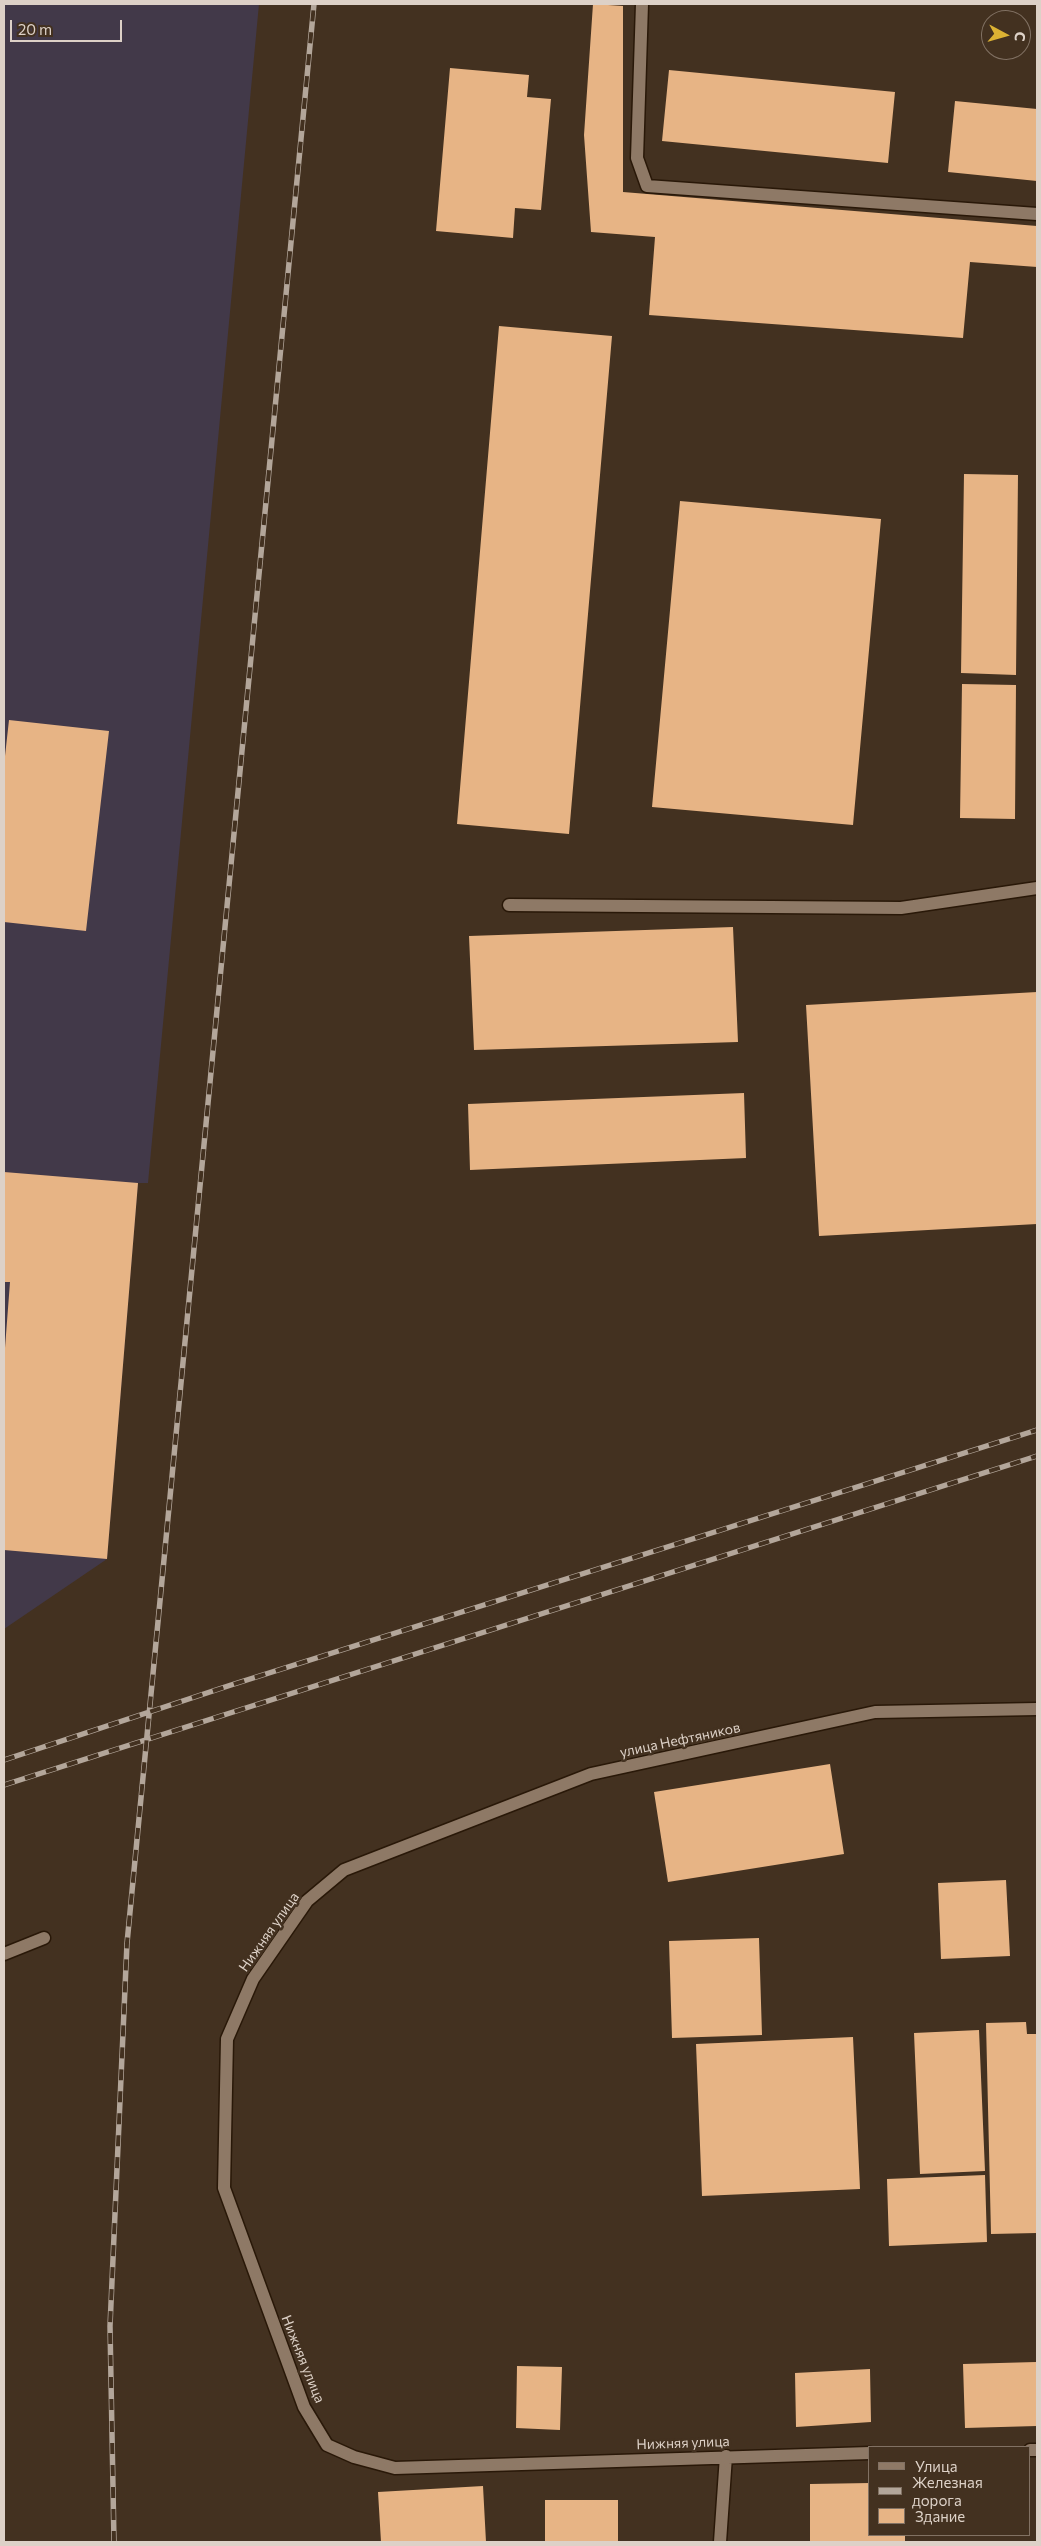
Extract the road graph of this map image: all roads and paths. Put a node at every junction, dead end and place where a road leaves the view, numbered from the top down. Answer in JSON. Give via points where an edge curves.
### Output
{"nodes":[{"id":1,"x":642,"y":4,"type":"edge"},
{"id":2,"x":1037,"y":214,"type":"edge"},
{"id":3,"x":1037,"y":888,"type":"edge"},
{"id":4,"x":509,"y":905,"type":"dead end"},
{"id":5,"x":1037,"y":1709,"type":"edge"},
{"id":6,"x":344,"y":1870,"type":"joint"},
{"id":7,"x":44,"y":1938,"type":"dead end"},
{"id":8,"x":4,"y":1954,"type":"edge"},
{"id":9,"x":868,"y":2453,"type":"edge"},
{"id":10,"x":726,"y":2456,"type":"junction"},
{"id":11,"x":720,"y":2542,"type":"edge"}],
"edges":[{"from":1,"to":2,"type":"street","via":[[638,158],[647,186]]},
{"from":3,"to":4,"type":"street","via":[[901,908]]},
{"from":5,"to":6,"type":"street","name":"улица Нефтяников","via":[[875,1712],[591,1774]]},
{"from":6,"to":10,"type":"street","name":"Нижняя улица","via":[[307,1901],[252,1979],[227,2039],[224,2120],[224,2188],[304,2407],[327,2445],[354,2458],[395,2468]]},
{"from":7,"to":8,"type":"street"},
{"from":9,"to":10,"type":"street","name":"Нижняя улица"},
{"from":10,"to":11,"type":"street"}]}
